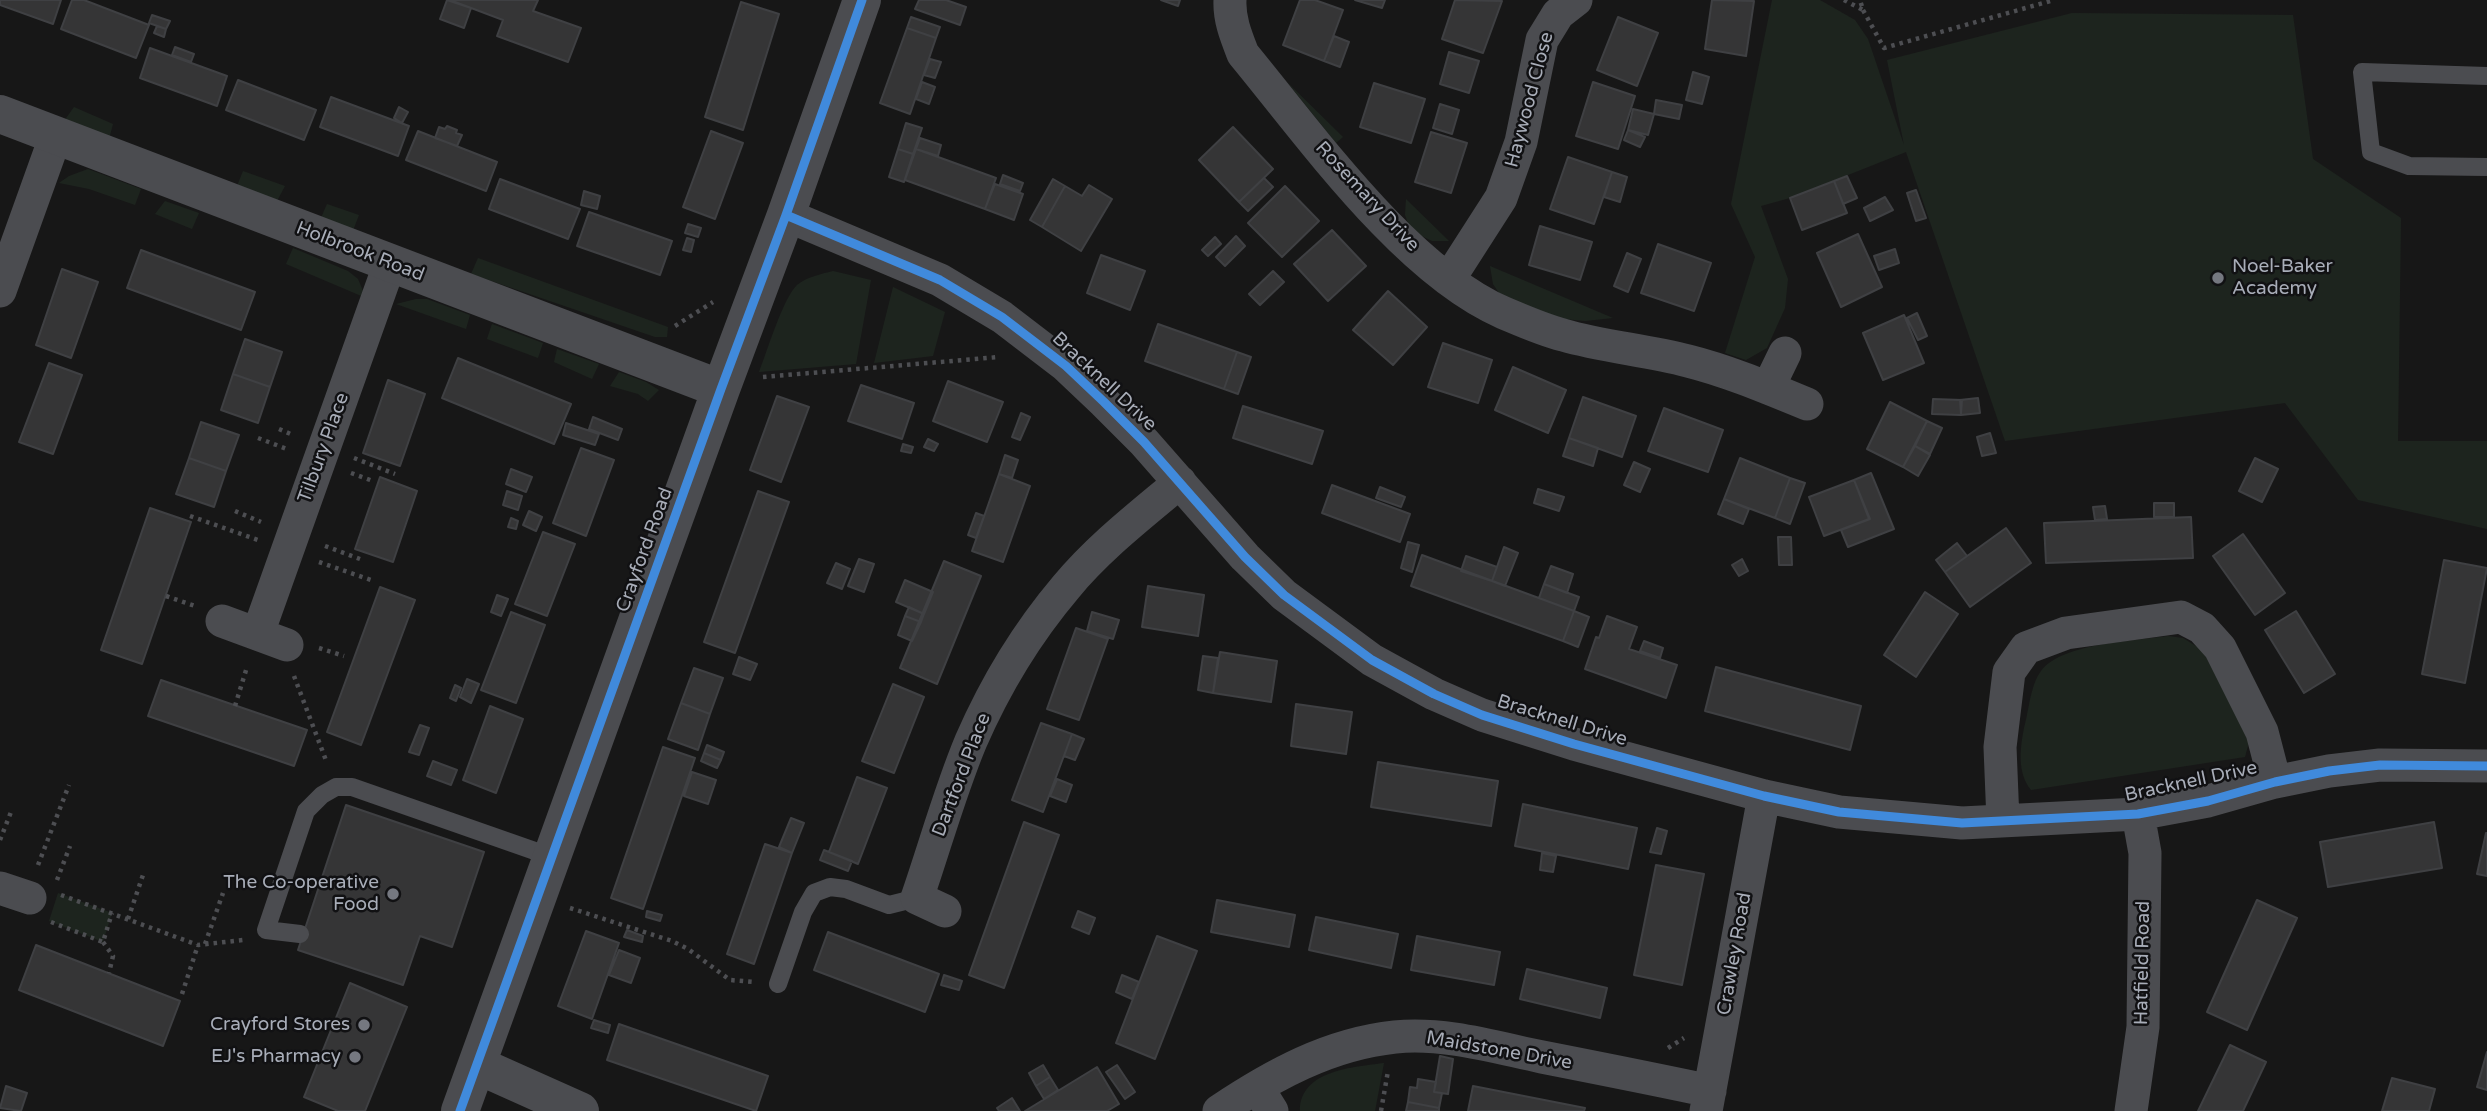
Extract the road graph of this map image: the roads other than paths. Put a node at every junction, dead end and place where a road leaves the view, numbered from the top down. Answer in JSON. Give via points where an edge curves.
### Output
{"nodes":[{"id":1,"x":862,"y":0,"type":"edge"},
{"id":2,"x":1230,"y":0,"type":"edge"},
{"id":3,"x":1576,"y":0,"type":"edge"},
{"id":4,"x":2487,"y":76,"type":"edge"},
{"id":5,"x":0,"y":114,"type":"edge"},
{"id":6,"x":56,"y":135,"type":"junction"},
{"id":7,"x":2487,"y":167,"type":"edge"},
{"id":8,"x":786,"y":215,"type":"junction"},
{"id":9,"x":390,"y":263,"type":"junction"},
{"id":10,"x":1448,"y":279,"type":"junction"},
{"id":11,"x":0,"y":291,"type":"edge"},
{"id":12,"x":1785,"y":353,"type":"dead end"},
{"id":13,"x":722,"y":384,"type":"junction"},
{"id":14,"x":1768,"y":388,"type":"junction"},
{"id":15,"x":1807,"y":404,"type":"dead end"},
{"id":16,"x":1180,"y":482,"type":"junction"},
{"id":17,"x":222,"y":621,"type":"dead end"},
{"id":18,"x":2487,"y":766,"type":"edge"},
{"id":19,"x":2276,"y":782,"type":"junction"},
{"id":20,"x":1764,"y":796,"type":"junction"},
{"id":21,"x":2138,"y":814,"type":"junction"},
{"id":22,"x":2003,"y":821,"type":"junction"},
{"id":23,"x":552,"y":857,"type":"junction"},
{"id":24,"x":931,"y":905,"type":"joint"},
{"id":25,"x":300,"y":934,"type":"dead end"},
{"id":26,"x":778,"y":984,"type":"road end"},
{"id":27,"x":477,"y":1065,"type":"junction"},
{"id":28,"x":1265,"y":1099,"type":"edge"},
{"id":29,"x":1708,"y":1101,"type":"edge"},
{"id":30,"x":460,"y":1111,"type":"edge"},
{"id":31,"x":580,"y":1111,"type":"edge"},
{"id":32,"x":1219,"y":1111,"type":"edge"},
{"id":33,"x":2131,"y":1111,"type":"edge"}],
"edges":[{"from":1,"to":8,"type":"street","name":"Crayford Road"},
{"from":2,"to":10,"type":"street","name":"Rosemary Drive","via":[[1243,54],[1365,199]]},
{"from":3,"to":10,"type":"street","name":"Haywood Close","via":[[1558,14],[1542,40],[1521,142],[1501,198]]},
{"from":4,"to":7,"type":"lane","via":[[2362,72],[2371,152],[2409,166]]},
{"from":5,"to":6,"type":"street","name":"Holbrook Road"},
{"from":6,"to":9,"type":"street","name":"Holbrook Road"},
{"from":6,"to":11,"type":"street"},
{"from":8,"to":13,"type":"street","name":"Crayford Road"},
{"from":8,"to":16,"type":"street","name":"Bracknell Drive","via":[[940,280],[1002,317],[1104,402]]},
{"from":9,"to":13,"type":"street","name":"Holbrook Road"},
{"from":9,"to":17,"type":"street","name":"Tilbury Place","via":[[273,639]]},
{"from":10,"to":14,"type":"street","name":"Rosemary Drive","via":[[1501,312],[1563,335],[1687,361]]},
{"from":12,"to":14,"type":"street"},
{"from":13,"to":23,"type":"street","name":"Crayford Road"},
{"from":14,"to":15,"type":"street","name":"Rosemary Drive"},
{"from":16,"to":20,"type":"street","name":"Bracknell Drive","via":[[1284,595],[1372,660],[1434,694],[1543,735]]},
{"from":16,"to":24,"type":"street","name":"Dartford Place","via":[[1104,546],[1066,587],[1002,678],[971,742]]},
{"from":18,"to":19,"type":"street","name":"Bracknell Drive","via":[[2380,765]]},
{"from":19,"to":21,"type":"street","name":"Bracknell Drive"},
{"from":19,"to":22,"type":"street","name":"Bracknell Drive","via":[[2262,732],[2220,648],[2202,628],[2181,617],[2066,634],[2026,648],[2009,672],[2000,747]]},
{"from":20,"to":22,"type":"street","name":"Bracknell Drive","via":[[1839,813],[1904,820]]},
{"from":20,"to":29,"type":"street","name":"Crawley Road"},
{"from":21,"to":22,"type":"street","name":"Bracknell Drive"},
{"from":21,"to":33,"type":"street","name":"Hatfield Road","via":[[2145,853],[2143,1014]]},
{"from":23,"to":25,"type":"lane","via":[[352,787],[336,786],[306,811],[266,930]]},
{"from":23,"to":27,"type":"street","name":"Crayford Road"},
{"from":24,"to":26,"type":"lane","via":[[890,905],[830,887],[814,893]]},
{"from":27,"to":30,"type":"street","name":"Crayford Road"},
{"from":27,"to":31,"type":"street"},
{"from":28,"to":29,"type":"street","name":"Maidstone Drive","via":[[1296,1065],[1328,1052],[1411,1036],[1466,1041],[1630,1074]]},
{"from":28,"to":32,"type":"street","name":"Maidstone Drive"}]}
